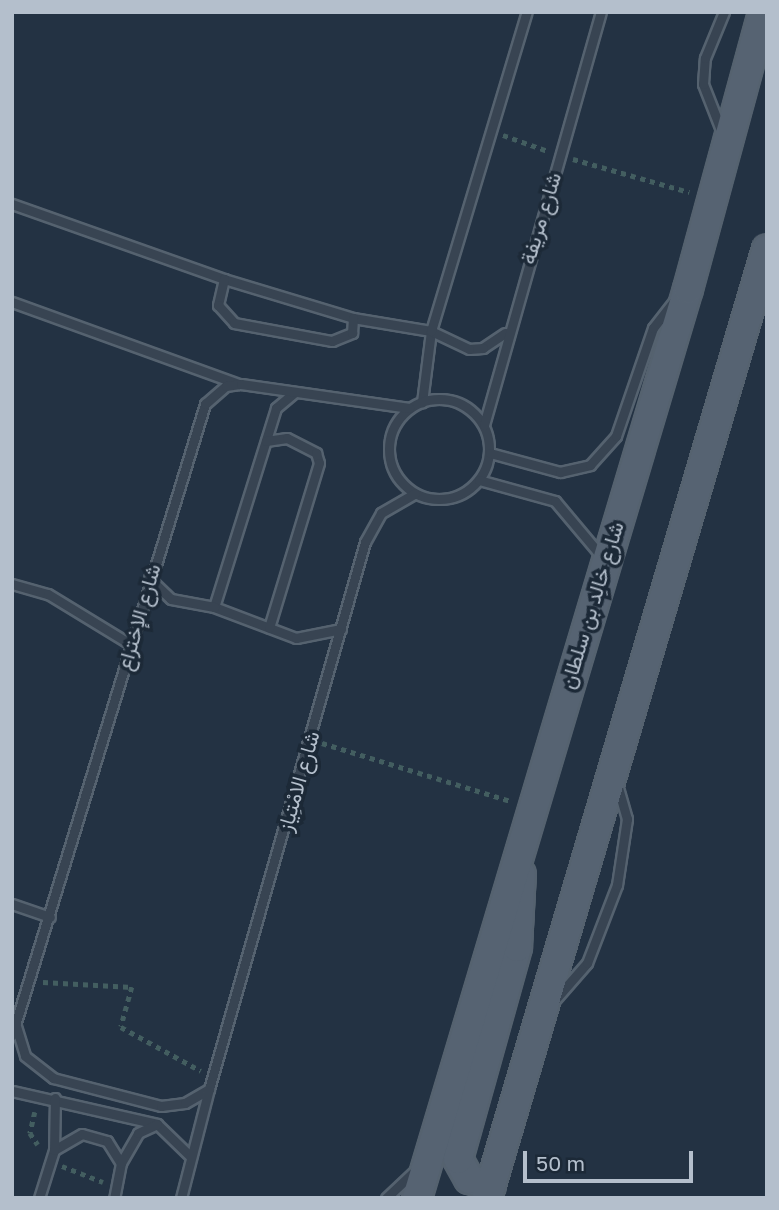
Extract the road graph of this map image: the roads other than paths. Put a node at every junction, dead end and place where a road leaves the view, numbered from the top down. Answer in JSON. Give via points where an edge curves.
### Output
{"nodes":[{"id":1,"x":527,"y":12,"type":"edge"},
{"id":2,"x":601,"y":12,"type":"edge"},
{"id":3,"x":724,"y":12,"type":"edge"},
{"id":4,"x":764,"y":12,"type":"edge"},
{"id":5,"x":726,"y":141,"type":"junction"},
{"id":6,"x":12,"y":204,"type":"edge"},
{"id":7,"x":767,"y":249,"type":"edge"},
{"id":8,"x":224,"y":279,"type":"junction"},
{"id":9,"x":688,"y":289,"type":"junction"},
{"id":10,"x":12,"y":302,"type":"edge"},
{"id":11,"x":353,"y":318,"type":"junction"},
{"id":12,"x":431,"y":331,"type":"junction"},
{"id":13,"x":505,"y":333,"type":"junction"},
{"id":14,"x":240,"y":384,"type":"junction"},
{"id":15,"x":295,"y":392,"type":"junction"},
{"id":16,"x":422,"y":402,"type":"junction"},
{"id":17,"x":409,"y":408,"type":"junction"},
{"id":18,"x":484,"y":425,"type":"junction"},
{"id":19,"x":265,"y":441,"type":"junction"},
{"id":20,"x":490,"y":453,"type":"junction"},
{"id":21,"x":480,"y":480,"type":"junction"},
{"id":22,"x":415,"y":494,"type":"junction"},
{"id":23,"x":605,"y":561,"type":"junction"},
{"id":24,"x":149,"y":579,"type":"junction"},
{"id":25,"x":12,"y":584,"type":"edge"},
{"id":26,"x":214,"y":607,"type":"junction"},
{"id":27,"x":269,"y":628,"type":"junction"},
{"id":28,"x":341,"y":629,"type":"junction"},
{"id":29,"x":130,"y":644,"type":"junction"},
{"id":30,"x":518,"y":854,"type":"junction"},
{"id":31,"x":12,"y":904,"type":"edge"},
{"id":32,"x":50,"y":917,"type":"junction"},
{"id":33,"x":15,"y":1025,"type":"junction"},
{"id":34,"x":12,"y":1035,"type":"edge"},
{"id":35,"x":209,"y":1089,"type":"junction"},
{"id":36,"x":12,"y":1091,"type":"edge"},
{"id":37,"x":55,"y":1098,"type":"junction"},
{"id":38,"x":157,"y":1124,"type":"junction"},
{"id":39,"x":54,"y":1150,"type":"junction"},
{"id":40,"x":191,"y":1157,"type":"junction"},
{"id":41,"x":429,"y":1157,"type":"junction"},
{"id":42,"x":121,"y":1163,"type":"junction"},
{"id":43,"x":489,"y":1192,"type":"edge"},
{"id":44,"x":183,"y":1196,"type":"edge"},
{"id":45,"x":39,"y":1198,"type":"edge"},
{"id":46,"x":114,"y":1198,"type":"edge"},
{"id":47,"x":386,"y":1198,"type":"edge"},
{"id":48,"x":417,"y":1198,"type":"edge"}],
"edges":[{"from":1,"to":12,"type":"lane"},
{"from":2,"to":13,"type":"lane","name":"شارع مريفة"},
{"from":3,"to":5,"type":"lane","via":[[705,58],[703,84]]},
{"from":4,"to":5,"type":"main road","name":"شارع خالِد بن سلطان"},
{"from":5,"to":9,"type":"main road","name":"شارع خالِد بن سلطان"},
{"from":6,"to":8,"type":"lane"},
{"from":7,"to":43,"type":"main road"},
{"from":8,"to":11,"type":"lane"},
{"from":8,"to":11,"type":"lane","via":[[218,306],[234,323],[332,341],[352,333]]},
{"from":9,"to":20,"type":"lane","via":[[653,328],[616,436],[590,465],[560,471]]},
{"from":9,"to":23,"type":"main road","name":"شارع خالِد بن سلطان"},
{"from":10,"to":14,"type":"lane"},
{"from":11,"to":12,"type":"lane"},
{"from":12,"to":13,"type":"lane","via":[[469,349],[495,343]]},
{"from":12,"to":16,"type":"lane"},
{"from":13,"to":18,"type":"lane","name":"شارع مريفة"},
{"from":14,"to":15,"type":"lane"},
{"from":14,"to":24,"type":"lane","name":"شارع الإختراع","via":[[215,393],[199,416]]},
{"from":15,"to":17,"type":"lane"},
{"from":15,"to":19,"type":"lane","via":[[276,408]]},
{"from":16,"to":17,"type":"lane"},
{"from":16,"to":18,"type":"lane","via":[[451,400]]},
{"from":17,"to":22,"type":"lane","via":[[389,445],[395,473]]},
{"from":18,"to":20,"type":"lane"},
{"from":19,"to":26,"type":"lane"},
{"from":19,"to":27,"type":"lane","via":[[287,438],[316,453],[318,463]]},
{"from":20,"to":21,"type":"lane"},
{"from":21,"to":22,"type":"lane","via":[[442,500]]},
{"from":21,"to":23,"type":"lane","via":[[555,500]]},
{"from":22,"to":28,"type":"lane","name":"شارع الامْتِياز","via":[[381,513],[365,542]]},
{"from":23,"to":30,"type":"main road","name":"شارع خالِد بن سلطان"},
{"from":24,"to":26,"type":"lane","via":[[171,599]]},
{"from":24,"to":29,"type":"lane","name":"شارع الإختراع"},
{"from":25,"to":29,"type":"lane","via":[[48,594]]},
{"from":26,"to":27,"type":"lane"},
{"from":27,"to":28,"type":"lane","via":[[296,638]]},
{"from":28,"to":35,"type":"lane","name":"شارع الامْتِياز"},
{"from":29,"to":32,"type":"lane","name":"شارع الإختراع"},
{"from":30,"to":41,"type":"main road","name":"شارع خالِد بن سلطان"},
{"from":30,"to":43,"type":"main road","via":[[522,923],[458,1159],[469,1179]]},
{"from":31,"to":32,"type":"lane"},
{"from":32,"to":33,"type":"lane","name":"شارع الإختراع"},
{"from":33,"to":34,"type":"lane","name":"شارع الإختراع"},
{"from":33,"to":35,"type":"lane","via":[[25,1056],[53,1078],[162,1106],[186,1103]]},
{"from":35,"to":40,"type":"lane","name":"شارع الامْتِياز"},
{"from":36,"to":37,"type":"lane"},
{"from":37,"to":38,"type":"lane"},
{"from":37,"to":39,"type":"lane"},
{"from":38,"to":40,"type":"lane"},
{"from":38,"to":42,"type":"lane","via":[[138,1133]]},
{"from":39,"to":42,"type":"lane","via":[[70,1138],[96,1135]]},
{"from":39,"to":45,"type":"lane"},
{"from":40,"to":44,"type":"lane","name":"شارع الامْتِياز"},
{"from":41,"to":47,"type":"lane"},
{"from":41,"to":48,"type":"main road","name":"شارع خالِد بن سلطان"},
{"from":42,"to":46,"type":"lane"}]}
